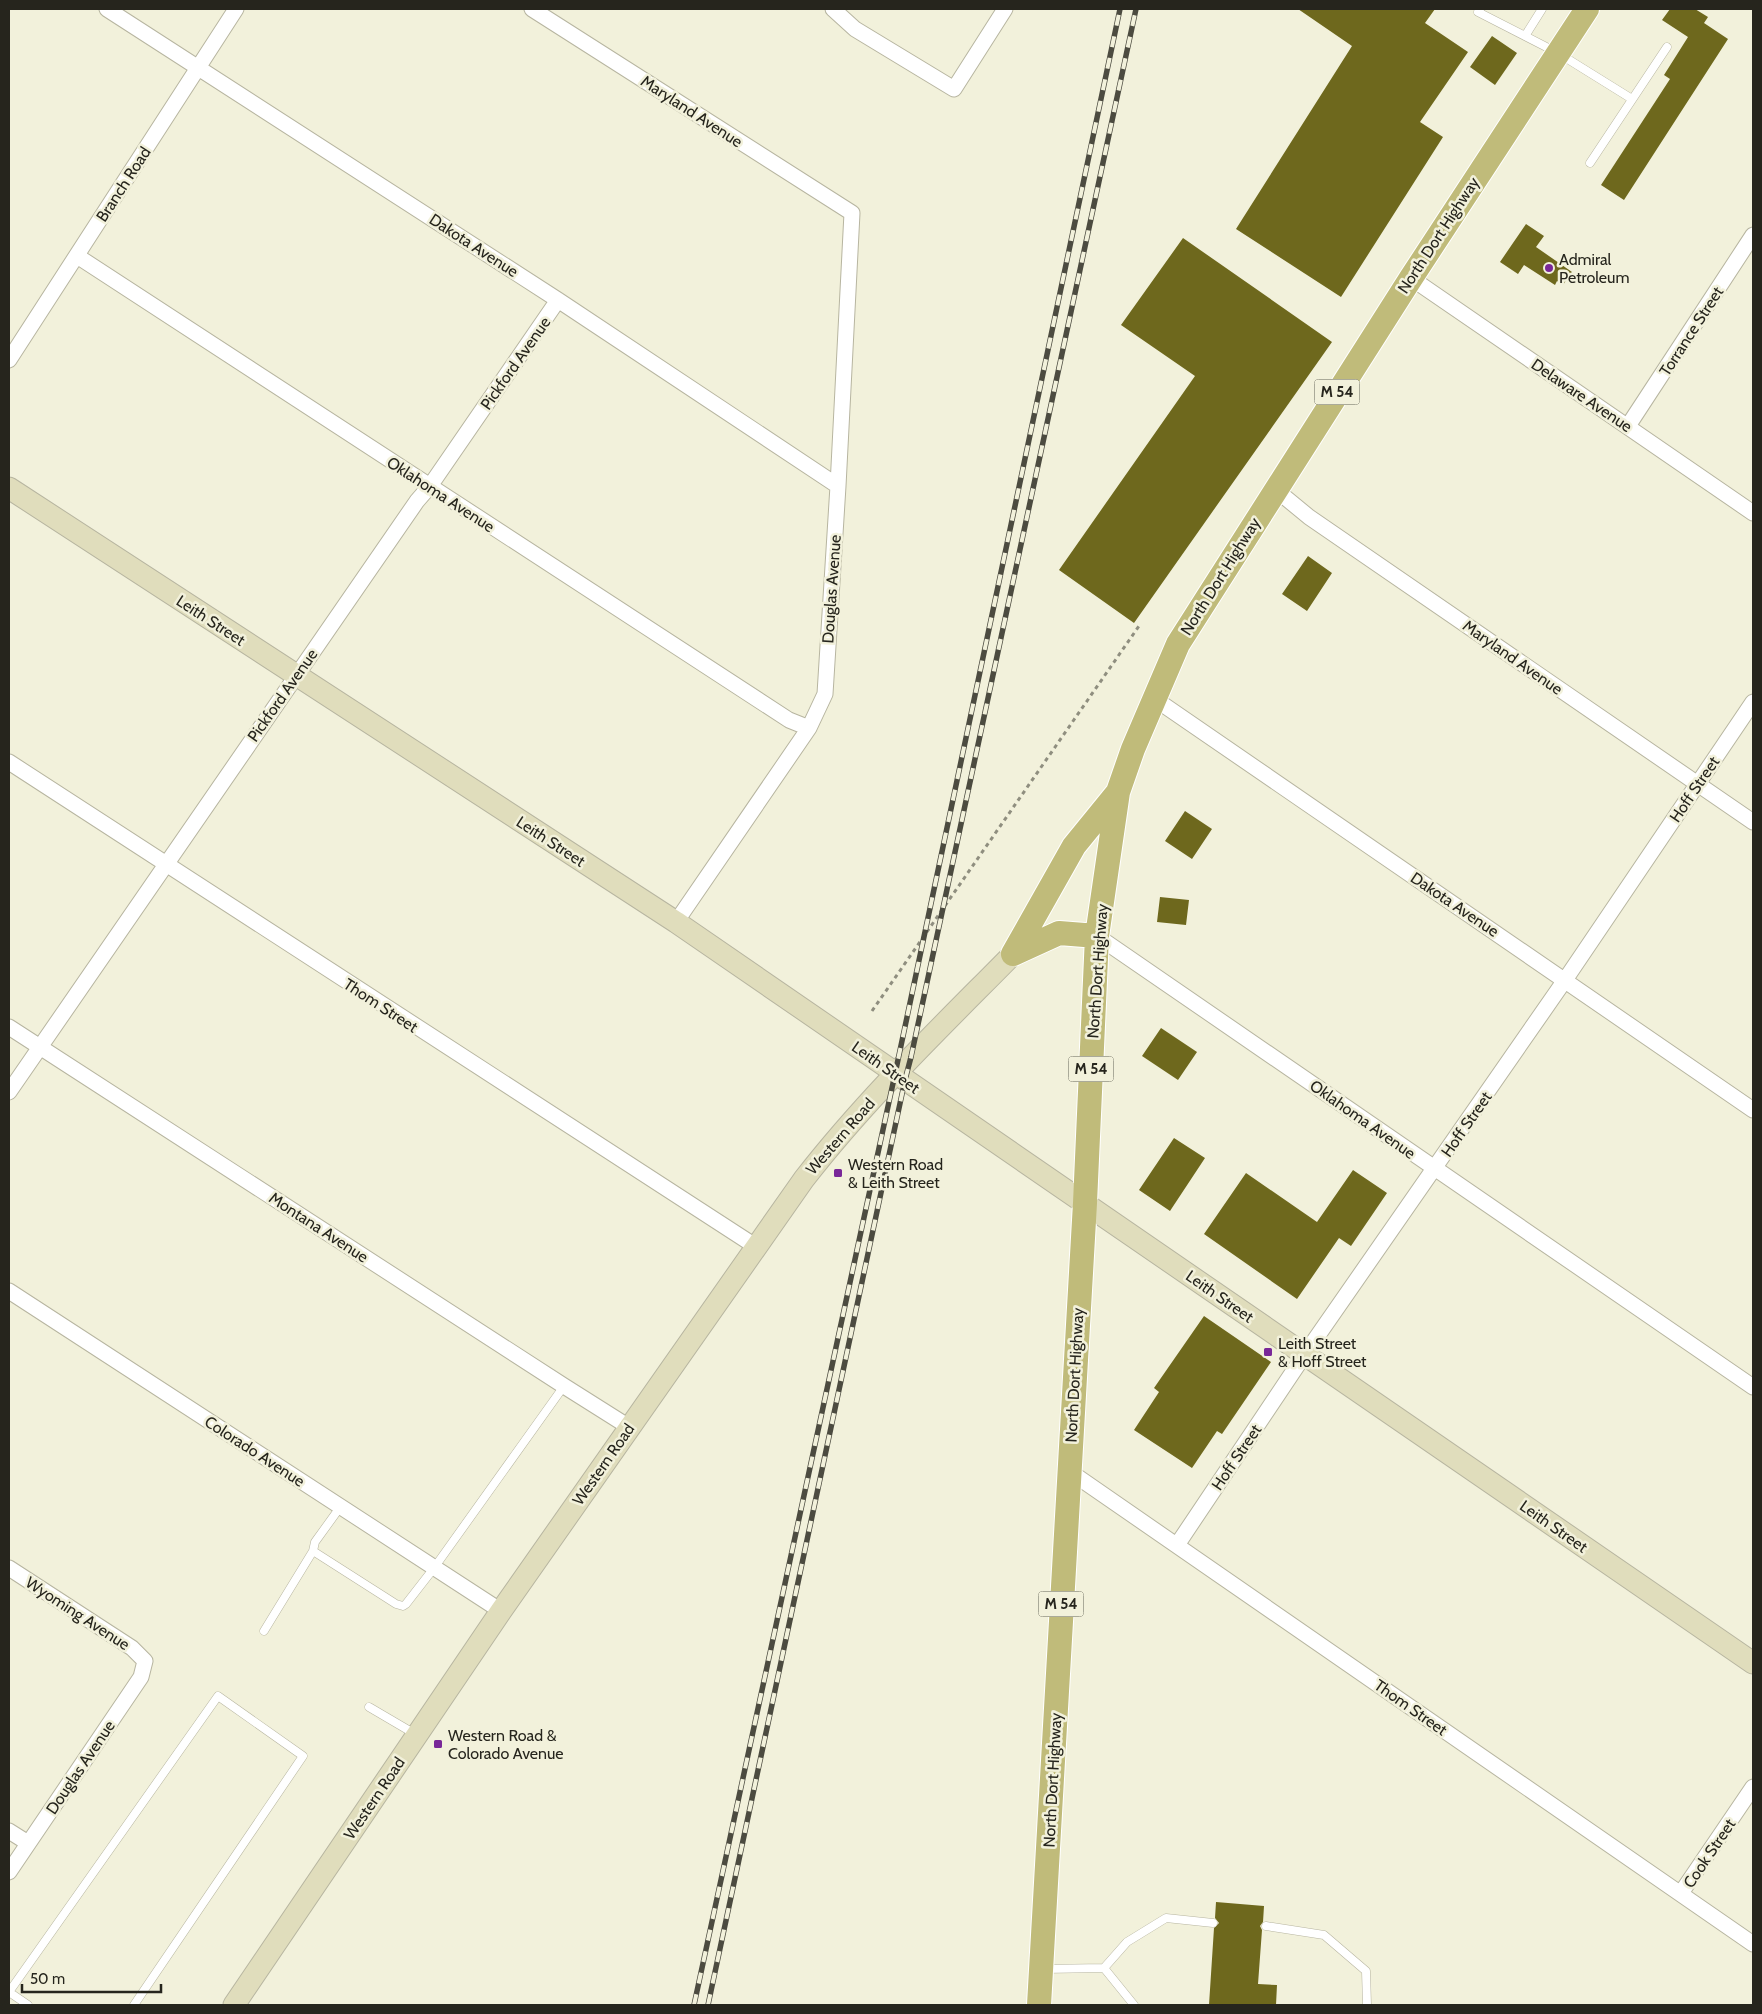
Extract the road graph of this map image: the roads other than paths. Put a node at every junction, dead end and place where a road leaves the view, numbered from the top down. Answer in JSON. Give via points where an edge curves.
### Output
{"nodes":[{"id":1,"x":107,"y":9,"type":"edge"},
{"id":2,"x":236,"y":9,"type":"edge"},
{"id":3,"x":532,"y":9,"type":"edge"},
{"id":4,"x":833,"y":9,"type":"edge"},
{"id":5,"x":1005,"y":9,"type":"edge"},
{"id":6,"x":1480,"y":9,"type":"edge"},
{"id":7,"x":1542,"y":9,"type":"edge"},
{"id":8,"x":1587,"y":9,"type":"edge"},
{"id":9,"x":1524,"y":36,"type":"junction"},
{"id":10,"x":1667,"y":47,"type":"dead end"},
{"id":11,"x":1558,"y":53,"type":"junction"},
{"id":12,"x":199,"y":66,"type":"junction"},
{"id":13,"x":1632,"y":99,"type":"junction"},
{"id":14,"x":1590,"y":163,"type":"dead end"},
{"id":15,"x":852,"y":213,"type":"joint"},
{"id":16,"x":1753,"y":235,"type":"edge"},
{"id":17,"x":76,"y":256,"type":"junction"},
{"id":18,"x":1410,"y":278,"type":"junction"},
{"id":19,"x":558,"y":300,"type":"junction"},
{"id":20,"x":9,"y":360,"type":"edge"},
{"id":21,"x":1628,"y":426,"type":"junction"},
{"id":22,"x":430,"y":486,"type":"junction"},
{"id":23,"x":838,"y":486,"type":"junction"},
{"id":24,"x":9,"y":488,"type":"edge"},
{"id":25,"x":1275,"y":489,"type":"junction"},
{"id":26,"x":1753,"y":513,"type":"edge"},
{"id":27,"x":295,"y":675,"type":"junction"},
{"id":28,"x":1155,"y":699,"type":"junction"},
{"id":29,"x":1753,"y":702,"type":"edge"},
{"id":30,"x":809,"y":728,"type":"junction"},
{"id":31,"x":9,"y":762,"type":"edge"},
{"id":32,"x":1697,"y":784,"type":"junction"},
{"id":33,"x":1118,"y":792,"type":"junction"},
{"id":34,"x":1753,"y":822,"type":"edge"},
{"id":35,"x":165,"y":866,"type":"junction"},
{"id":36,"x":676,"y":922,"type":"junction"},
{"id":37,"x":1097,"y":936,"type":"junction"},
{"id":38,"x":1013,"y":954,"type":"junction"},
{"id":39,"x":1565,"y":980,"type":"junction"},
{"id":40,"x":9,"y":1027,"type":"edge"},
{"id":41,"x":40,"y":1047,"type":"junction"},
{"id":42,"x":895,"y":1074,"type":"junction"},
{"id":43,"x":9,"y":1092,"type":"edge"},
{"id":44,"x":1753,"y":1110,"type":"edge"},
{"id":45,"x":1435,"y":1168,"type":"junction"},
{"id":46,"x":1085,"y":1203,"type":"junction"},
{"id":47,"x":755,"y":1246,"type":"junction"},
{"id":48,"x":9,"y":1291,"type":"edge"},
{"id":49,"x":1305,"y":1354,"type":"junction"},
{"id":50,"x":564,"y":1386,"type":"junction"},
{"id":51,"x":1753,"y":1388,"type":"edge"},
{"id":52,"x":629,"y":1427,"type":"junction"},
{"id":53,"x":1069,"y":1471,"type":"junction"},
{"id":54,"x":341,"y":1506,"type":"junction"},
{"id":55,"x":1177,"y":1545,"type":"junction"},
{"id":56,"x":313,"y":1550,"type":"junction"},
{"id":57,"x":9,"y":1568,"type":"edge"},
{"id":58,"x":434,"y":1568,"type":"junction"},
{"id":59,"x":501,"y":1611,"type":"junction"},
{"id":60,"x":264,"y":1631,"type":"dead end"},
{"id":61,"x":145,"y":1661,"type":"joint"},
{"id":62,"x":1753,"y":1663,"type":"edge"},
{"id":63,"x":369,"y":1707,"type":"dead end"},
{"id":64,"x":416,"y":1735,"type":"junction"},
{"id":65,"x":1753,"y":1787,"type":"edge"},
{"id":66,"x":9,"y":1831,"type":"edge"},
{"id":67,"x":28,"y":1843,"type":"junction"},
{"id":68,"x":9,"y":1872,"type":"edge"},
{"id":69,"x":1681,"y":1893,"type":"junction"},
{"id":70,"x":1212,"y":1923,"type":"dead end"},
{"id":71,"x":1266,"y":1926,"type":"dead end"},
{"id":72,"x":1753,"y":1944,"type":"edge"},
{"id":73,"x":1104,"y":1968,"type":"junction"},
{"id":74,"x":1041,"y":1969,"type":"junction"},
{"id":75,"x":28,"y":2005,"type":"edge"},
{"id":76,"x":134,"y":2005,"type":"edge"},
{"id":77,"x":234,"y":2005,"type":"edge"},
{"id":78,"x":1040,"y":2005,"type":"edge"},
{"id":79,"x":1134,"y":2005,"type":"edge"},
{"id":80,"x":1367,"y":2005,"type":"edge"}],
"edges":[{"from":1,"to":12,"type":"street","name":"Dakota Avenue"},
{"from":2,"to":12,"type":"street","name":"Branch Road"},
{"from":3,"to":15,"type":"street","name":"Maryland Avenue"},
{"from":4,"to":5,"type":"street","via":[[854,29],[954,89]]},
{"from":6,"to":9,"type":"lane","via":[[1478,12]]},
{"from":7,"to":9,"type":"lane"},
{"from":8,"to":11,"type":"main road","name":"North Dort Highway","number":"M 54"},
{"from":9,"to":11,"type":"lane"},
{"from":10,"to":13,"type":"lane"},
{"from":11,"to":13,"type":"lane"},
{"from":11,"to":18,"type":"main road","name":"North Dort Highway","number":"M 54"},
{"from":12,"to":17,"type":"street","name":"Branch Road"},
{"from":12,"to":19,"type":"street","name":"Dakota Avenue"},
{"from":13,"to":14,"type":"lane"},
{"from":15,"to":23,"type":"street","name":"Douglas Avenue"},
{"from":16,"to":21,"type":"street","name":"Torrance Street"},
{"from":17,"to":20,"type":"street","name":"Branch Road"},
{"from":17,"to":22,"type":"street","name":"Oklahoma Avenue"},
{"from":18,"to":21,"type":"street","name":"Delaware Avenue"},
{"from":18,"to":25,"type":"main road","name":"North Dort Highway","number":"M 54"},
{"from":19,"to":22,"type":"street","name":"Pickford Avenue"},
{"from":19,"to":23,"type":"street","name":"Dakota Avenue"},
{"from":21,"to":26,"type":"street","name":"Delaware Avenue"},
{"from":22,"to":27,"type":"street","name":"Pickford Avenue"},
{"from":22,"to":30,"type":"street","name":"Oklahoma Avenue","via":[[789,720]]},
{"from":23,"to":30,"type":"street","name":"Douglas Avenue","via":[[825,694]]},
{"from":24,"to":27,"type":"street","name":"Leith Street"},
{"from":25,"to":28,"type":"main road","name":"North Dort Highway","number":"M 54","via":[[1178,644]]},
{"from":25,"to":32,"type":"street","name":"Maryland Avenue","via":[[1309,517]]},
{"from":27,"to":35,"type":"street","name":"Pickford Avenue"},
{"from":27,"to":36,"type":"street","name":"Leith Street"},
{"from":28,"to":33,"type":"main road","name":"North Dort Highway","number":"M 54"},
{"from":28,"to":39,"type":"street","name":"Dakota Avenue"},
{"from":29,"to":32,"type":"street","name":"Hoff Street"},
{"from":30,"to":36,"type":"street","name":"Douglas Avenue"},
{"from":31,"to":35,"type":"street","name":"Thom Street"},
{"from":32,"to":34,"type":"street","name":"Maryland Avenue"},
{"from":32,"to":39,"type":"street","name":"Hoff Street"},
{"from":33,"to":37,"type":"main road","name":"North Dort Highway","number":"M 54"},
{"from":33,"to":38,"type":"main road","via":[[1074,846]]},
{"from":35,"to":41,"type":"street","name":"Pickford Avenue"},
{"from":35,"to":47,"type":"street","name":"Thom Street"},
{"from":36,"to":42,"type":"street","name":"Leith Street"},
{"from":37,"to":38,"type":"main road","via":[[1059,933]]},
{"from":37,"to":45,"type":"street","name":"Oklahoma Avenue"},
{"from":37,"to":46,"type":"main road","name":"North Dort Highway","number":"M 54"},
{"from":38,"to":42,"type":"street","name":"Western Road"},
{"from":39,"to":44,"type":"street","name":"Dakota Avenue"},
{"from":39,"to":45,"type":"street","name":"Hoff Street"},
{"from":40,"to":41,"type":"street","name":"Montana Avenue"},
{"from":41,"to":43,"type":"street","name":"Pickford Avenue"},
{"from":41,"to":50,"type":"street","name":"Montana Avenue"},
{"from":42,"to":46,"type":"street","name":"Leith Street"},
{"from":42,"to":47,"type":"street","name":"Western Road","via":[[822,1156]]},
{"from":45,"to":49,"type":"street","name":"Hoff Street"},
{"from":45,"to":51,"type":"street","name":"Oklahoma Avenue"},
{"from":46,"to":49,"type":"street","name":"Leith Street"},
{"from":46,"to":53,"type":"main road","name":"North Dort Highway","number":"M 54"},
{"from":47,"to":52,"type":"street","name":"Western Road"},
{"from":48,"to":54,"type":"street","name":"Colorado Avenue"},
{"from":49,"to":55,"type":"street","name":"Hoff Street"},
{"from":49,"to":62,"type":"street","name":"Leith Street"},
{"from":50,"to":52,"type":"street","name":"Montana Avenue"},
{"from":50,"to":58,"type":"lane"},
{"from":52,"to":59,"type":"street","name":"Western Road"},
{"from":53,"to":55,"type":"street","name":"Thom Street"},
{"from":53,"to":74,"type":"main road","name":"North Dort Highway","number":"M 54"},
{"from":54,"to":56,"type":"lane","via":[[315,1542]]},
{"from":54,"to":58,"type":"street","name":"Colorado Avenue"},
{"from":55,"to":69,"type":"street","name":"Thom Street"},
{"from":56,"to":58,"type":"lane","via":[[403,1606]]},
{"from":56,"to":60,"type":"lane"},
{"from":57,"to":61,"type":"street","name":"Wyoming Avenue","via":[[132,1648]]},
{"from":58,"to":59,"type":"street","name":"Colorado Avenue"},
{"from":59,"to":64,"type":"street","name":"Western Road"},
{"from":61,"to":67,"type":"street","name":"Douglas Avenue","via":[[141,1677]]},
{"from":63,"to":64,"type":"lane"},
{"from":64,"to":77,"type":"street","name":"Western Road"},
{"from":65,"to":69,"type":"street","name":"Cook Street"},
{"from":66,"to":67,"type":"street"},
{"from":67,"to":68,"type":"street","name":"Douglas Avenue"},
{"from":69,"to":72,"type":"street","name":"Thom Street"},
{"from":70,"to":73,"type":"lane","via":[[1166,1918],[1127,1942]]},
{"from":71,"to":80,"type":"lane","via":[[1324,1935],[1366,1971]]},
{"from":73,"to":74,"type":"lane"},
{"from":73,"to":79,"type":"lane"},
{"from":74,"to":78,"type":"main road","name":"North Dort Highway","number":"M 54"},
{"from":75,"to":76,"type":"lane","via":[[9,1992],[218,1696],[302,1756]]}]}
